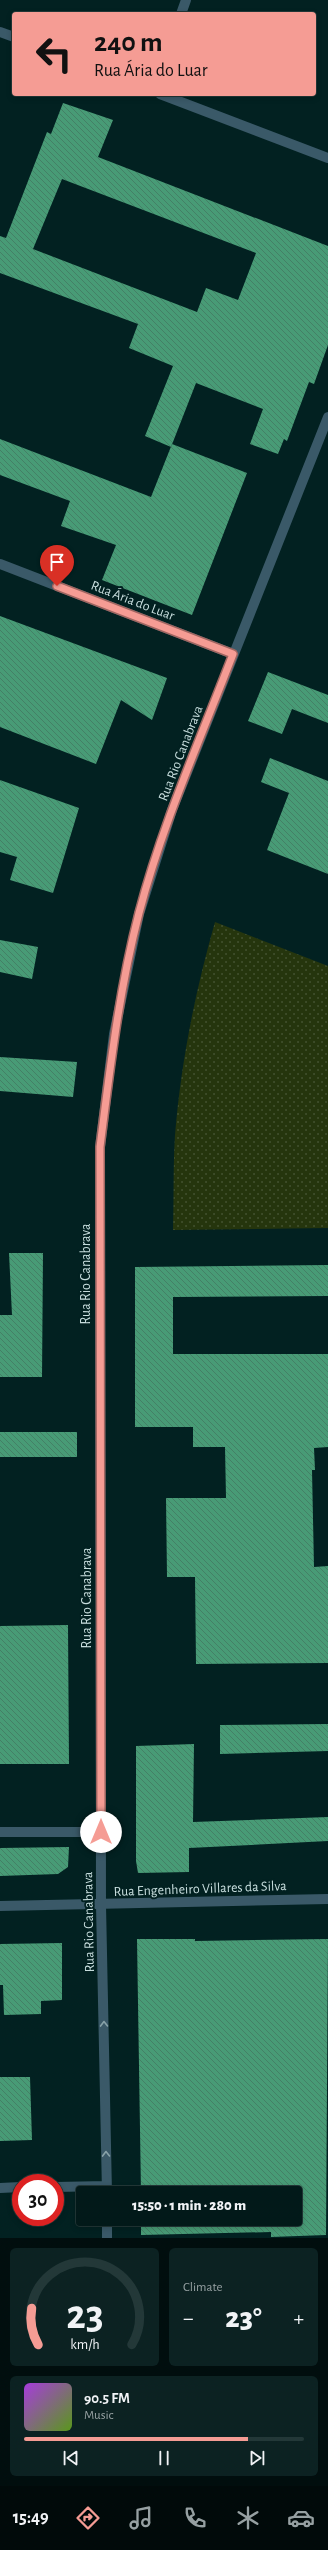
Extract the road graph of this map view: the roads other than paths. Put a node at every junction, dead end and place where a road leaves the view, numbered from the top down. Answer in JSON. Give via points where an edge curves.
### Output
{"nodes":[{"id":1,"x":186,"y":0,"type":"edge"},
{"id":2,"x":182,"y":12,"type":"edge"},
{"id":3,"x":0,"y":32,"type":"edge"},
{"id":4,"x":12,"y":36,"type":"edge"},
{"id":5,"x":165,"y":96,"type":"edge"},
{"id":6,"x":328,"y":158,"type":"edge"},
{"id":7,"x":328,"y":416,"type":"edge"},
{"id":8,"x":0,"y":564,"type":"edge"},
{"id":9,"x":233,"y":654,"type":"junction"},
{"id":10,"x":0,"y":1832,"type":"edge"},
{"id":11,"x":101,"y":1832,"type":"junction"},
{"id":12,"x":328,"y":1898,"type":"edge"},
{"id":13,"x":101,"y":1905,"type":"junction"},
{"id":14,"x":0,"y":1906,"type":"edge"},
{"id":15,"x":106,"y":2186,"type":"edge"},
{"id":16,"x":12,"y":2187,"type":"edge"},
{"id":17,"x":0,"y":2188,"type":"edge"},
{"id":18,"x":64,"y":2188,"type":"edge"},
{"id":19,"x":76,"y":2188,"type":"edge"},
{"id":20,"x":107,"y":2226,"type":"edge"},
{"id":21,"x":107,"y":2238,"type":"edge"}],
"edges":[{"from":1,"to":2,"type":"street"},
{"from":3,"to":4,"type":"street"},
{"from":5,"to":6,"type":"street"},
{"from":7,"to":9,"type":"street","name":"Rua Rio Canabrava"},
{"from":8,"to":9,"type":"street","name":"Rua Ária do Luar"},
{"from":9,"to":11,"type":"street","name":"Rua Rio Canabrava","via":[[172,810],[139,914],[114,1034],[100,1147]]},
{"from":10,"to":11,"type":"street"},
{"from":11,"to":13,"type":"street","name":"Rua Rio Canabrava"},
{"from":12,"to":13,"type":"street","name":"Rua Engenheiro Villares da Silva"},
{"from":13,"to":14,"type":"street","name":"Rua Engenheiro Villares da Silva"},
{"from":15,"to":13,"type":"street","name":"Rua Rio Canabrava","one_way":true},
{"from":16,"to":17,"type":"street"},
{"from":18,"to":19,"type":"street"},
{"from":20,"to":21,"type":"street"}]}
